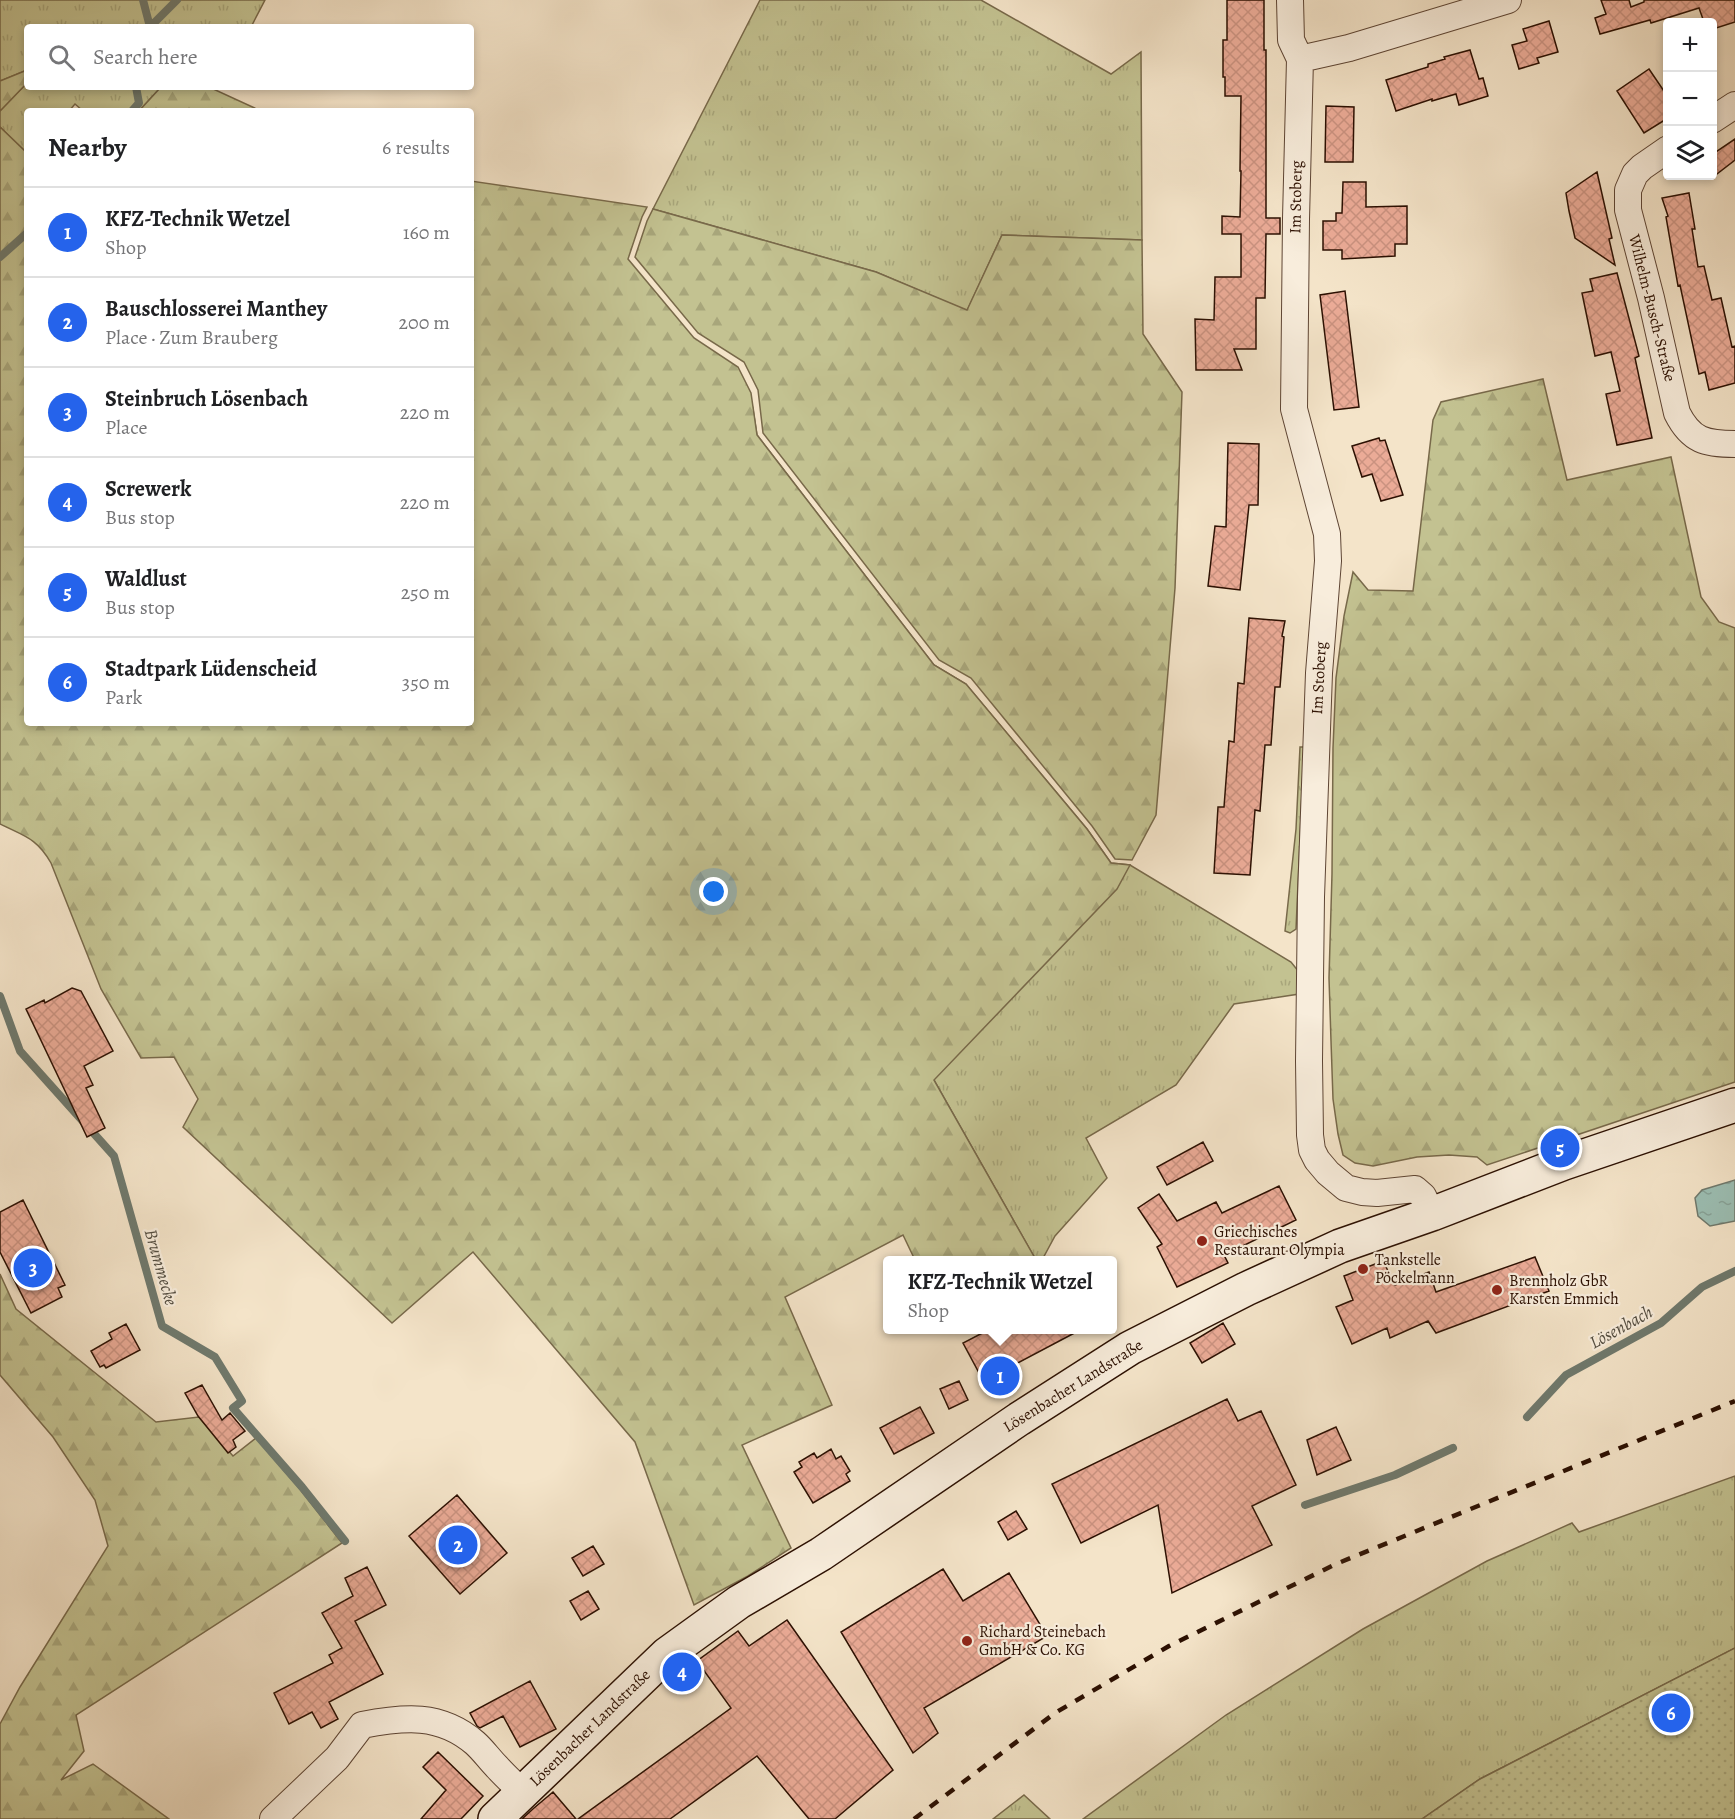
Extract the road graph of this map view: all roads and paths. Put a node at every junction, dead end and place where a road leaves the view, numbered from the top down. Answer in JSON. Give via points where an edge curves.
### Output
{"nodes":[{"id":1,"x":1290,"y":0,"type":"edge"},
{"id":2,"x":1508,"y":0,"type":"edge"},
{"id":3,"x":1300,"y":60,"type":"junction"},
{"id":4,"x":1735,"y":105,"type":"edge"},
{"id":5,"x":1717,"y":117,"type":"edge"},
{"id":6,"x":1663,"y":152,"type":"edge"},
{"id":7,"x":1735,"y":444,"type":"edge"},
{"id":8,"x":1735,"y":1105,"type":"edge"},
{"id":9,"x":1432,"y":1214,"type":"junction"},
{"id":10,"x":523,"y":1793,"type":"junction"},
{"id":11,"x":497,"y":1818,"type":"edge"},
{"id":12,"x":273,"y":1819,"type":"edge"}],
"edges":[{"from":1,"to":3,"type":"street","name":"Im Stoberg","via":[[1291,40]]},
{"from":2,"to":3,"type":"street"},
{"from":3,"to":9,"type":"street","name":"Im Stoberg","via":[[1294,410],[1327,534],[1328,561],[1319,673],[1311,897],[1310,1135],[1317,1160],[1346,1188],[1377,1193],[1415,1189]]},
{"from":4,"to":5,"type":"street"},
{"from":6,"to":7,"type":"street","name":"Wilhelm-Busch-Straße","via":[[1635,174],[1628,190],[1628,210],[1677,413],[1698,439]]},
{"from":8,"to":9,"type":"main road","name":"Lösenbacher Landstraße","via":[[1564,1163]]},
{"from":9,"to":10,"type":"main road","name":"Lösenbacher Landstraße","via":[[1340,1246],[1130,1348],[821,1554],[739,1602],[667,1654]]},
{"from":10,"to":11,"type":"main road","name":"Lösenbacher Landstraße"},
{"from":10,"to":12,"type":"street","via":[[475,1743],[451,1727],[424,1720],[390,1720],[362,1725],[337,1758]]}]}
